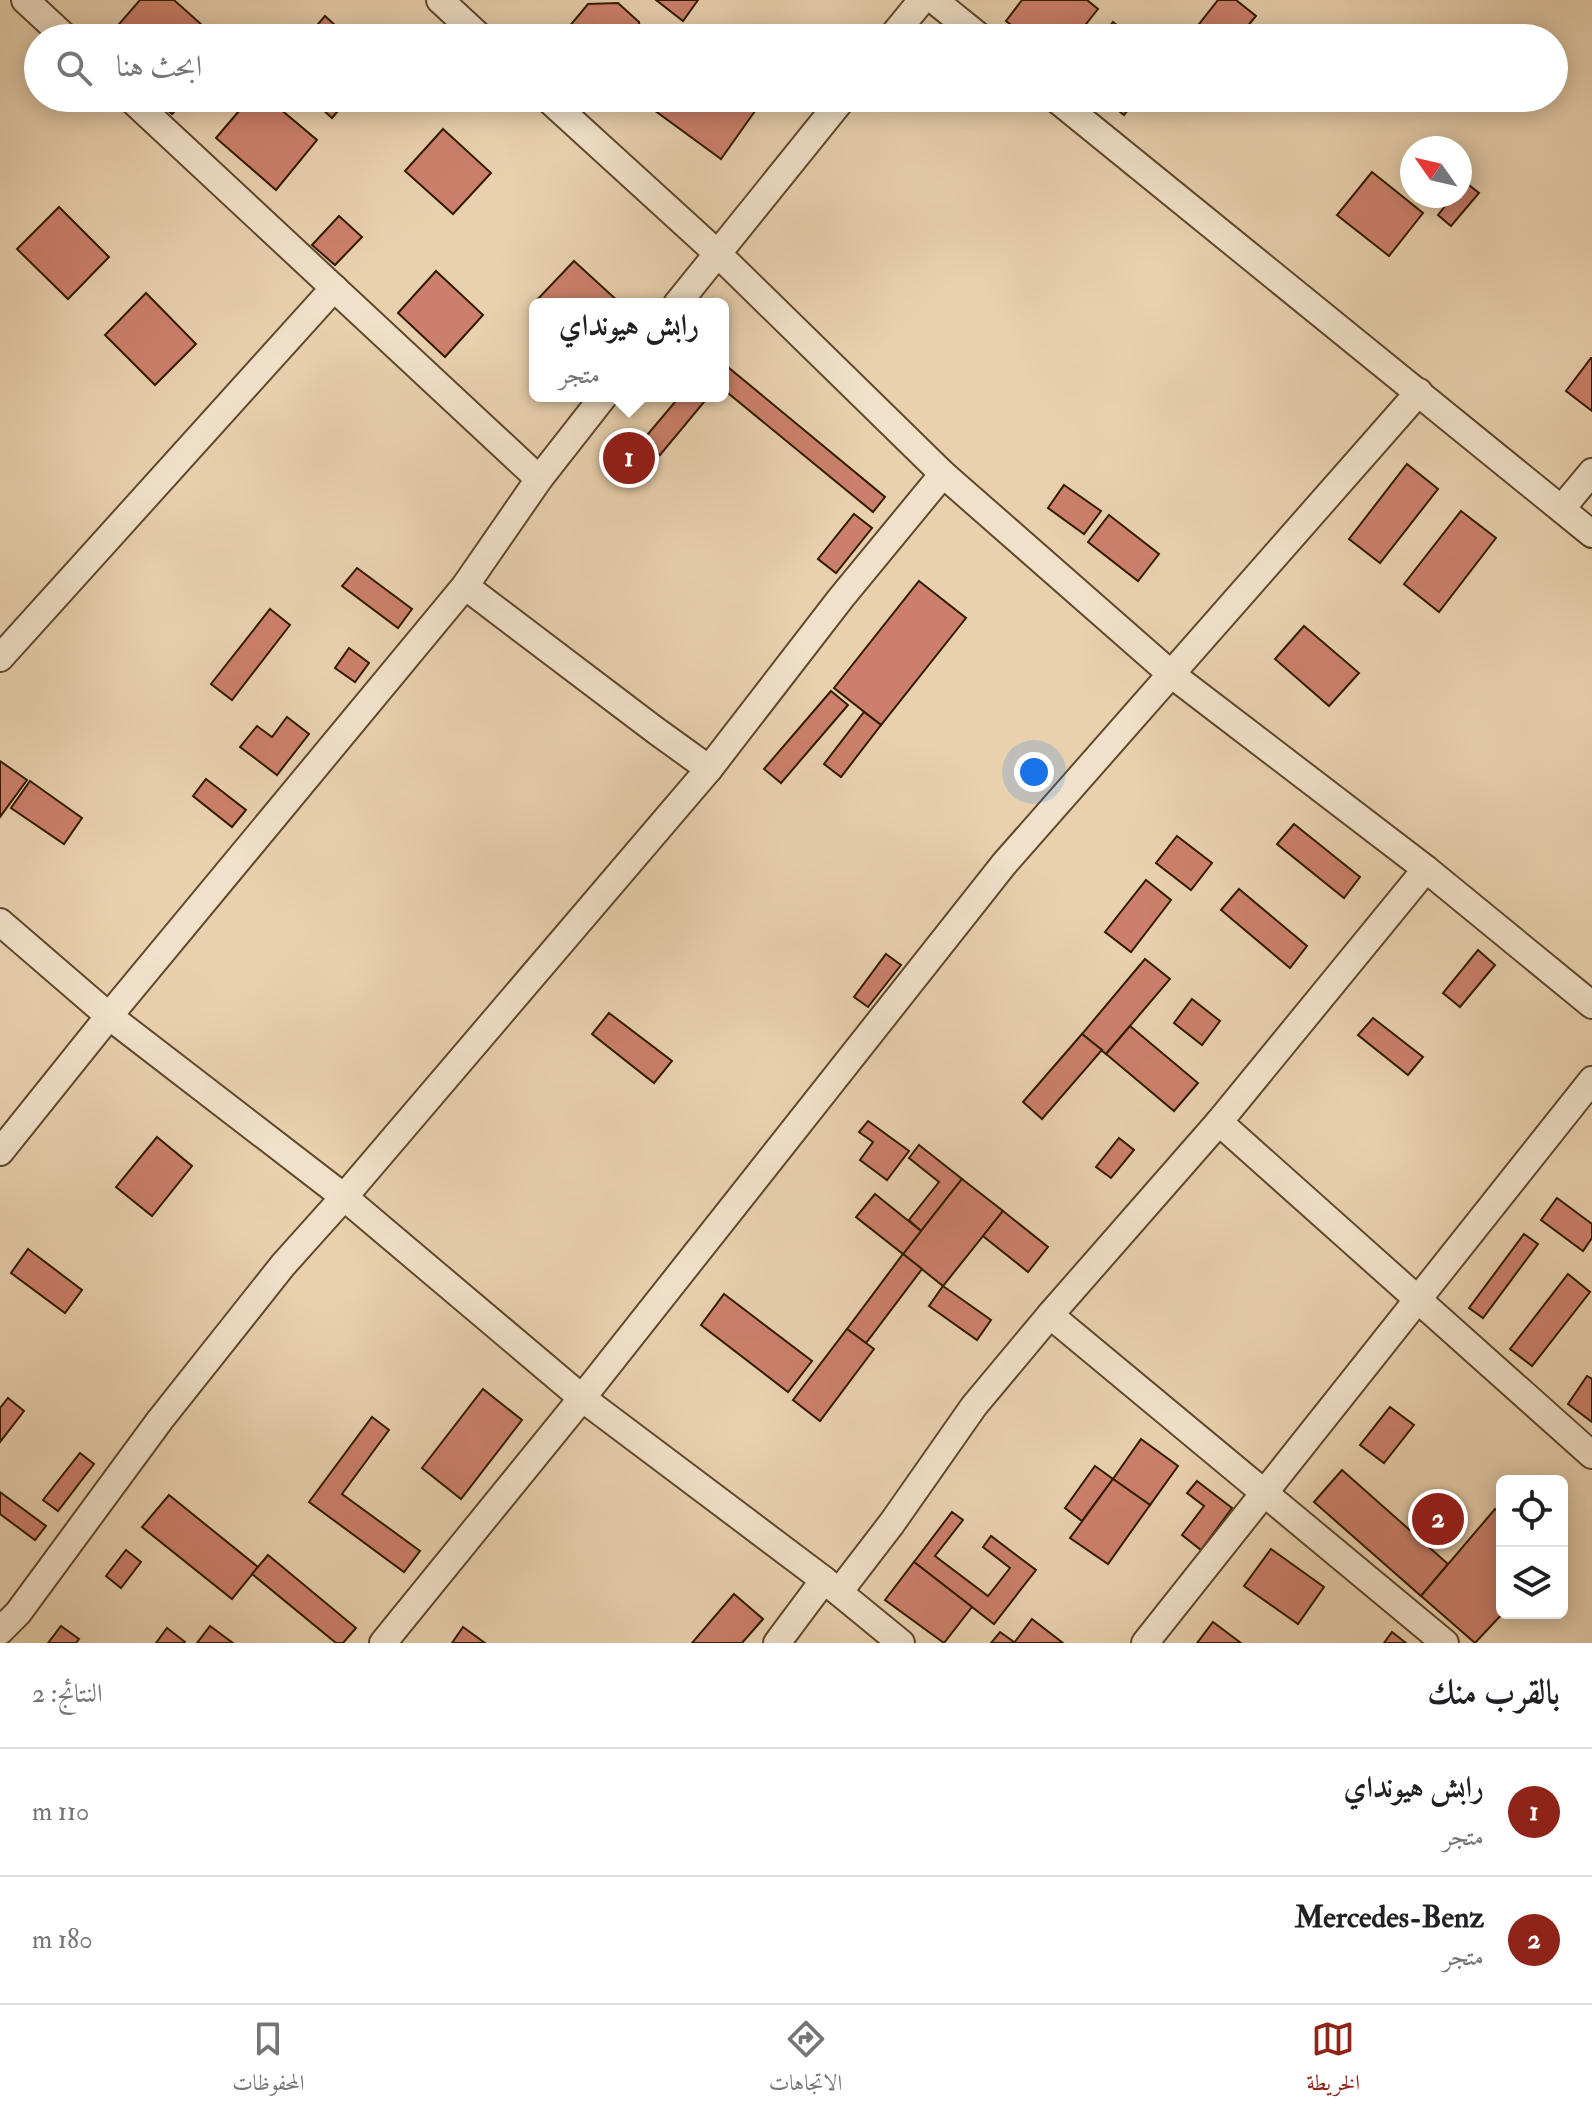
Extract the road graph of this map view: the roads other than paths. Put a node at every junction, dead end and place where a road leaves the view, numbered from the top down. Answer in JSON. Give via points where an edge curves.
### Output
{"nodes":[{"id":1,"x":25,"y":0,"type":"edge"},
{"id":2,"x":440,"y":0,"type":"edge"},
{"id":3,"x":922,"y":0,"type":"edge"},
{"id":4,"x":934,"y":0,"type":"edge"},
{"id":5,"x":51,"y":24,"type":"edge"},
{"id":6,"x":466,"y":24,"type":"edge"},
{"id":7,"x":902,"y":24,"type":"edge"},
{"id":8,"x":964,"y":24,"type":"edge"},
{"id":9,"x":145,"y":112,"type":"edge"},
{"id":10,"x":562,"y":112,"type":"edge"},
{"id":11,"x":832,"y":112,"type":"edge"},
{"id":12,"x":1072,"y":112,"type":"edge"},
{"id":13,"x":717,"y":253,"type":"junction"},
{"id":14,"x":334,"y":288,"type":"junction"},
{"id":15,"x":682,"y":298,"type":"edge"},
{"id":16,"x":1419,"y":392,"type":"junction"},
{"id":17,"x":599,"y":402,"type":"edge"},
{"id":18,"x":1592,"y":472,"type":"edge"},
{"id":19,"x":943,"y":474,"type":"junction"},
{"id":20,"x":539,"y":479,"type":"junction"},
{"id":21,"x":1562,"y":508,"type":"junction"},
{"id":22,"x":1592,"y":534,"type":"edge"},
{"id":23,"x":465,"y":586,"type":"junction"},
{"id":24,"x":0,"y":658,"type":"edge"},
{"id":25,"x":1171,"y":674,"type":"junction"},
{"id":26,"x":709,"y":769,"type":"junction"},
{"id":27,"x":1426,"y":869,"type":"junction"},
{"id":28,"x":0,"y":922,"type":"edge"},
{"id":29,"x":1592,"y":1005,"type":"edge"},
{"id":30,"x":109,"y":1016,"type":"junction"},
{"id":31,"x":1592,"y":1080,"type":"edge"},
{"id":32,"x":1219,"y":1122,"type":"junction"},
{"id":33,"x":0,"y":1152,"type":"edge"},
{"id":34,"x":344,"y":1197,"type":"junction"},
{"id":35,"x":1417,"y":1299,"type":"junction"},
{"id":36,"x":1050,"y":1315,"type":"junction"},
{"id":37,"x":582,"y":1398,"type":"junction"},
{"id":38,"x":1592,"y":1455,"type":"edge"},
{"id":39,"x":1264,"y":1493,"type":"junction"},
{"id":40,"x":831,"y":1586,"type":"junction"},
{"id":41,"x":0,"y":1631,"type":"edge"},
{"id":42,"x":383,"y":1643,"type":"edge"},
{"id":43,"x":777,"y":1643,"type":"edge"},
{"id":44,"x":901,"y":1643,"type":"edge"},
{"id":45,"x":1145,"y":1643,"type":"edge"},
{"id":46,"x":1445,"y":1643,"type":"edge"}],
"edges":[{"from":1,"to":5,"type":"street"},
{"from":2,"to":6,"type":"street"},
{"from":3,"to":7,"type":"street"},
{"from":4,"to":8,"type":"street"},
{"from":9,"to":14,"type":"street"},
{"from":10,"to":13,"type":"street"},
{"from":11,"to":13,"type":"street"},
{"from":12,"to":16,"type":"street"},
{"from":13,"to":15,"type":"street"},
{"from":13,"to":19,"type":"street"},
{"from":14,"to":20,"type":"street"},
{"from":14,"to":24,"type":"street"},
{"from":16,"to":21,"type":"street"},
{"from":16,"to":25,"type":"street"},
{"from":17,"to":20,"type":"street"},
{"from":18,"to":21,"type":"street"},
{"from":19,"to":25,"type":"street"},
{"from":19,"to":26,"type":"street"},
{"from":20,"to":23,"type":"street"},
{"from":21,"to":22,"type":"street"},
{"from":23,"to":26,"type":"street"},
{"from":23,"to":30,"type":"street"},
{"from":25,"to":27,"type":"street"},
{"from":25,"to":37,"type":"street","via":[[1004,864]]},
{"from":26,"to":34,"type":"street"},
{"from":27,"to":29,"type":"street"},
{"from":27,"to":32,"type":"street"},
{"from":28,"to":30,"type":"street"},
{"from":30,"to":33,"type":"street"},
{"from":30,"to":34,"type":"street"},
{"from":31,"to":35,"type":"street"},
{"from":32,"to":35,"type":"street"},
{"from":32,"to":36,"type":"street"},
{"from":34,"to":37,"type":"street"},
{"from":34,"to":41,"type":"street","via":[[160,1420]]},
{"from":35,"to":38,"type":"street"},
{"from":35,"to":39,"type":"street"},
{"from":36,"to":39,"type":"street"},
{"from":36,"to":40,"type":"street","via":[[974,1406],[892,1523]]},
{"from":37,"to":40,"type":"street"},
{"from":37,"to":42,"type":"street"},
{"from":39,"to":45,"type":"street"},
{"from":39,"to":46,"type":"street"},
{"from":40,"to":43,"type":"street"},
{"from":40,"to":44,"type":"street"}]}
